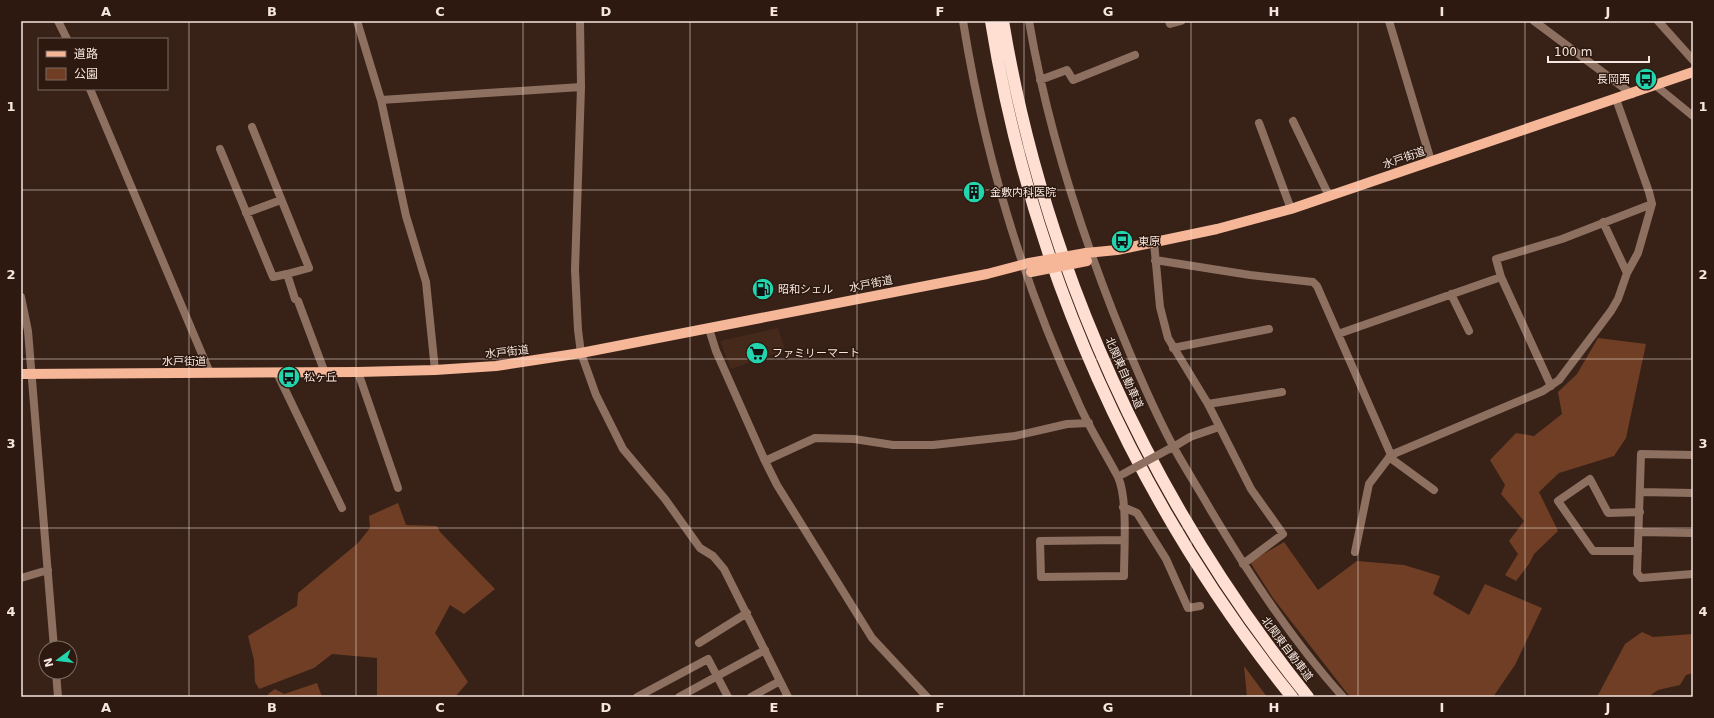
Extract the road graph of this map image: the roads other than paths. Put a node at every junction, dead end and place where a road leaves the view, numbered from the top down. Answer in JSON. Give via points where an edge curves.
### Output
{"nodes":[{"id":1,"x":58,"y":21,"type":"edge"},
{"id":2,"x":356,"y":21,"type":"edge"},
{"id":3,"x":580,"y":21,"type":"edge"},
{"id":4,"x":963,"y":21,"type":"edge"},
{"id":5,"x":991,"y":21,"type":"edge"},
{"id":6,"x":1003,"y":21,"type":"edge"},
{"id":7,"x":1029,"y":21,"type":"edge"},
{"id":8,"x":1169,"y":21,"type":"edge"},
{"id":9,"x":1181,"y":21,"type":"edge"},
{"id":10,"x":1389,"y":21,"type":"edge"},
{"id":11,"x":1534,"y":21,"type":"edge"},
{"id":12,"x":1658,"y":21,"type":"edge"},
{"id":13,"x":66,"y":38,"type":"edge"},
{"id":14,"x":1135,"y":55,"type":"dead end"},
{"id":15,"x":1693,"y":60,"type":"edge"},
{"id":16,"x":1693,"y":72,"type":"edge"},
{"id":17,"x":1040,"y":80,"type":"junction"},
{"id":18,"x":1655,"y":85,"type":"junction"},
{"id":19,"x":581,"y":87,"type":"junction"},
{"id":20,"x":90,"y":90,"type":"edge"},
{"id":21,"x":1632,"y":94,"type":"junction"},
{"id":22,"x":1616,"y":99,"type":"junction"},
{"id":23,"x":381,"y":100,"type":"junction"},
{"id":24,"x":1693,"y":116,"type":"edge"},
{"id":25,"x":1293,"y":121,"type":"dead end"},
{"id":26,"x":1259,"y":123,"type":"dead end"},
{"id":27,"x":252,"y":127,"type":"dead end"},
{"id":28,"x":220,"y":148,"type":"dead end"},
{"id":29,"x":1431,"y":161,"type":"junction"},
{"id":30,"x":1329,"y":196,"type":"junction"},
{"id":31,"x":281,"y":200,"type":"junction"},
{"id":32,"x":1652,"y":204,"type":"junction"},
{"id":33,"x":1291,"y":209,"type":"junction"},
{"id":34,"x":246,"y":213,"type":"junction"},
{"id":35,"x":1603,"y":222,"type":"junction"},
{"id":36,"x":1154,"y":242,"type":"junction"},
{"id":37,"x":1089,"y":256,"type":"junction"},
{"id":38,"x":1155,"y":260,"type":"junction"},
{"id":39,"x":1027,"y":268,"type":"junction"},
{"id":40,"x":1627,"y":273,"type":"junction"},
{"id":41,"x":287,"y":274,"type":"junction"},
{"id":42,"x":1501,"y":277,"type":"junction"},
{"id":43,"x":1451,"y":294,"type":"junction"},
{"id":44,"x":21,"y":297,"type":"edge"},
{"id":45,"x":709,"y":328,"type":"junction"},
{"id":46,"x":1269,"y":329,"type":"dead end"},
{"id":47,"x":1469,"y":331,"type":"dead end"},
{"id":48,"x":1338,"y":334,"type":"junction"},
{"id":49,"x":1173,"y":348,"type":"junction"},
{"id":50,"x":581,"y":353,"type":"junction"},
{"id":51,"x":435,"y":370,"type":"junction"},
{"id":52,"x":358,"y":372,"type":"junction"},
{"id":53,"x":210,"y":373,"type":"junction"},
{"id":54,"x":277,"y":373,"type":"junction"},
{"id":55,"x":325,"y":373,"type":"junction"},
{"id":56,"x":21,"y":374,"type":"edge"},
{"id":57,"x":32,"y":374,"type":"junction"},
{"id":58,"x":1551,"y":386,"type":"junction"},
{"id":59,"x":1282,"y":392,"type":"dead end"},
{"id":60,"x":1208,"y":404,"type":"junction"},
{"id":61,"x":1089,"y":423,"type":"junction"},
{"id":62,"x":1219,"y":426,"type":"junction"},
{"id":63,"x":1171,"y":448,"type":"junction"},
{"id":64,"x":1693,"y":455,"type":"edge"},
{"id":65,"x":1390,"y":456,"type":"junction"},
{"id":66,"x":764,"y":461,"type":"junction"},
{"id":67,"x":1121,"y":475,"type":"junction"},
{"id":68,"x":398,"y":488,"type":"dead end"},
{"id":69,"x":1434,"y":490,"type":"dead end"},
{"id":70,"x":1640,"y":492,"type":"junction"},
{"id":71,"x":1693,"y":493,"type":"edge"},
{"id":72,"x":1123,"y":507,"type":"junction"},
{"id":73,"x":342,"y":508,"type":"dead end"},
{"id":74,"x":1640,"y":512,"type":"junction"},
{"id":75,"x":1639,"y":532,"type":"junction"},
{"id":76,"x":1693,"y":533,"type":"edge"},
{"id":77,"x":1124,"y":540,"type":"junction"},
{"id":78,"x":1638,"y":550,"type":"junction"},
{"id":79,"x":1355,"y":552,"type":"dead end"},
{"id":80,"x":1243,"y":564,"type":"junction"},
{"id":81,"x":48,"y":570,"type":"junction"},
{"id":82,"x":1693,"y":574,"type":"edge"},
{"id":83,"x":21,"y":578,"type":"edge"},
{"id":84,"x":1200,"y":606,"type":"dead end"},
{"id":85,"x":747,"y":613,"type":"junction"},
{"id":86,"x":53,"y":640,"type":"edge"},
{"id":87,"x":699,"y":643,"type":"dead end"},
{"id":88,"x":765,"y":650,"type":"junction"},
{"id":89,"x":717,"y":676,"type":"junction"},
{"id":90,"x":57,"y":680,"type":"edge"},
{"id":91,"x":780,"y":681,"type":"junction"},
{"id":92,"x":58,"y":697,"type":"edge"},
{"id":93,"x":637,"y":697,"type":"edge"},
{"id":94,"x":678,"y":697,"type":"edge"},
{"id":95,"x":728,"y":697,"type":"edge"},
{"id":96,"x":751,"y":697,"type":"edge"},
{"id":97,"x":788,"y":697,"type":"edge"},
{"id":98,"x":927,"y":697,"type":"edge"},
{"id":99,"x":1292,"y":697,"type":"edge"},
{"id":100,"x":1308,"y":697,"type":"edge"},
{"id":101,"x":1343,"y":697,"type":"edge"}],
"edges":[{"from":1,"to":13,"type":"street"},
{"from":2,"to":23,"type":"street"},
{"from":3,"to":19,"type":"street"},
{"from":4,"to":39,"type":"street","via":[[977,97],[997,179]]},
{"from":5,"to":99,"type":"highway","via":[[1020,158],[1064,294],[1092,364],[1148,480],[1185,544],[1235,621]]},
{"from":6,"to":100,"type":"highway","name":"北関東自動車道","via":[[1019,104],[1050,219],[1107,367],[1158,474],[1210,564],[1244,614]]},
{"from":7,"to":17,"type":"street"},
{"from":8,"to":9,"type":"street","via":[[1170,24]]},
{"from":10,"to":29,"type":"street"},
{"from":11,"to":21,"type":"street"},
{"from":12,"to":15,"type":"street"},
{"from":14,"to":17,"type":"street","via":[[1073,80],[1067,70]]},
{"from":16,"to":18,"type":"main road","name":"水戸街道"},
{"from":17,"to":37,"type":"street"},
{"from":18,"to":21,"type":"main road","name":"水戸街道"},
{"from":18,"to":24,"type":"street"},
{"from":19,"to":23,"type":"street"},
{"from":19,"to":50,"type":"street","via":[[575,270]]},
{"from":20,"to":53,"type":"street"},
{"from":21,"to":22,"type":"main road","name":"水戸街道"},
{"from":22,"to":29,"type":"main road","name":"水戸街道"},
{"from":22,"to":32,"type":"street"},
{"from":23,"to":51,"type":"street","via":[[406,216],[426,282]]},
{"from":25,"to":30,"type":"street"},
{"from":26,"to":33,"type":"street"},
{"from":27,"to":31,"type":"street"},
{"from":28,"to":34,"type":"street"},
{"from":29,"to":30,"type":"main road","name":"水戸街道"},
{"from":30,"to":33,"type":"main road","name":"水戸街道"},
{"from":31,"to":34,"type":"street"},
{"from":31,"to":41,"type":"street","via":[[309,268]]},
{"from":32,"to":35,"type":"street"},
{"from":32,"to":40,"type":"street","via":[[1638,253]]},
{"from":33,"to":36,"type":"main road","name":"水戸街道"},
{"from":34,"to":41,"type":"street","via":[[273,277]]},
{"from":35,"to":40,"type":"street"},
{"from":35,"to":42,"type":"street","via":[[1562,239],[1496,259]]},
{"from":36,"to":37,"type":"main road","name":"水戸街道"},
{"from":36,"to":38,"type":"street"},
{"from":37,"to":39,"type":"main road","name":"水戸街道","bridge":true},
{"from":37,"to":63,"type":"street"},
{"from":38,"to":48,"type":"street","via":[[1313,282]]},
{"from":38,"to":49,"type":"street","via":[[1164,329]]},
{"from":39,"to":45,"type":"main road","name":"水戸街道"},
{"from":39,"to":61,"type":"street","via":[[1062,366]]},
{"from":40,"to":58,"type":"street","via":[[1611,311],[1568,369]]},
{"from":41,"to":55,"type":"street"},
{"from":42,"to":43,"type":"street"},
{"from":42,"to":58,"type":"street"},
{"from":43,"to":47,"type":"street"},
{"from":43,"to":48,"type":"street"},
{"from":44,"to":57,"type":"street","via":[[28,331]]},
{"from":45,"to":50,"type":"main road","name":"水戸街道"},
{"from":45,"to":66,"type":"street"},
{"from":46,"to":49,"type":"street"},
{"from":48,"to":65,"type":"street"},
{"from":49,"to":60,"type":"street"},
{"from":50,"to":51,"type":"main road","name":"水戸街道","via":[[511,364]]},
{"from":50,"to":85,"type":"street","via":[[596,395],[623,449],[700,548],[713,556],[724,569]]},
{"from":51,"to":52,"type":"main road","name":"水戸街道"},
{"from":52,"to":55,"type":"main road","name":"水戸街道"},
{"from":52,"to":68,"type":"street"},
{"from":53,"to":54,"type":"main road","name":"水戸街道"},
{"from":53,"to":57,"type":"main road","name":"水戸街道"},
{"from":54,"to":55,"type":"main road","name":"水戸街道"},
{"from":54,"to":73,"type":"street"},
{"from":56,"to":57,"type":"main road","name":"水戸街道"},
{"from":57,"to":81,"type":"street"},
{"from":58,"to":65,"type":"street"},
{"from":59,"to":60,"type":"street"},
{"from":60,"to":62,"type":"street"},
{"from":61,"to":66,"type":"street","via":[[1067,424],[1015,436],[933,445],[906,446],[854,439],[815,438]]},
{"from":61,"to":67,"type":"street"},
{"from":62,"to":63,"type":"street","via":[[1190,437]]},
{"from":62,"to":80,"type":"street","via":[[1251,489],[1283,534]]},
{"from":63,"to":67,"type":"street","bridge":true},
{"from":63,"to":80,"type":"street"},
{"from":64,"to":70,"type":"street","via":[[1641,454]]},
{"from":65,"to":69,"type":"street"},
{"from":65,"to":79,"type":"street","via":[[1369,484]]},
{"from":66,"to":98,"type":"street","via":[[864,626],[886,655]]},
{"from":67,"to":72,"type":"street"},
{"from":70,"to":71,"type":"street"},
{"from":70,"to":74,"type":"street"},
{"from":72,"to":77,"type":"street"},
{"from":72,"to":84,"type":"street","via":[[1137,513],[1166,559],[1188,608]]},
{"from":74,"to":75,"type":"street"},
{"from":74,"to":78,"type":"street","via":[[1608,513],[1590,479],[1558,501],[1594,551]]},
{"from":75,"to":76,"type":"street"},
{"from":75,"to":78,"type":"street"},
{"from":77,"to":77,"type":"street","via":[[1040,541],[1041,577],[1124,576]]},
{"from":78,"to":82,"type":"street","via":[[1637,573],[1641,578]]},
{"from":80,"to":101,"type":"street","via":[[1283,623]]},
{"from":81,"to":83,"type":"street"},
{"from":81,"to":86,"type":"street"},
{"from":85,"to":87,"type":"street"},
{"from":85,"to":88,"type":"street"},
{"from":88,"to":89,"type":"street"},
{"from":88,"to":91,"type":"street"},
{"from":89,"to":93,"type":"street","via":[[708,659]]},
{"from":89,"to":94,"type":"street"},
{"from":89,"to":95,"type":"street"},
{"from":90,"to":92,"type":"street"},
{"from":91,"to":96,"type":"street"},
{"from":91,"to":97,"type":"street"}]}
